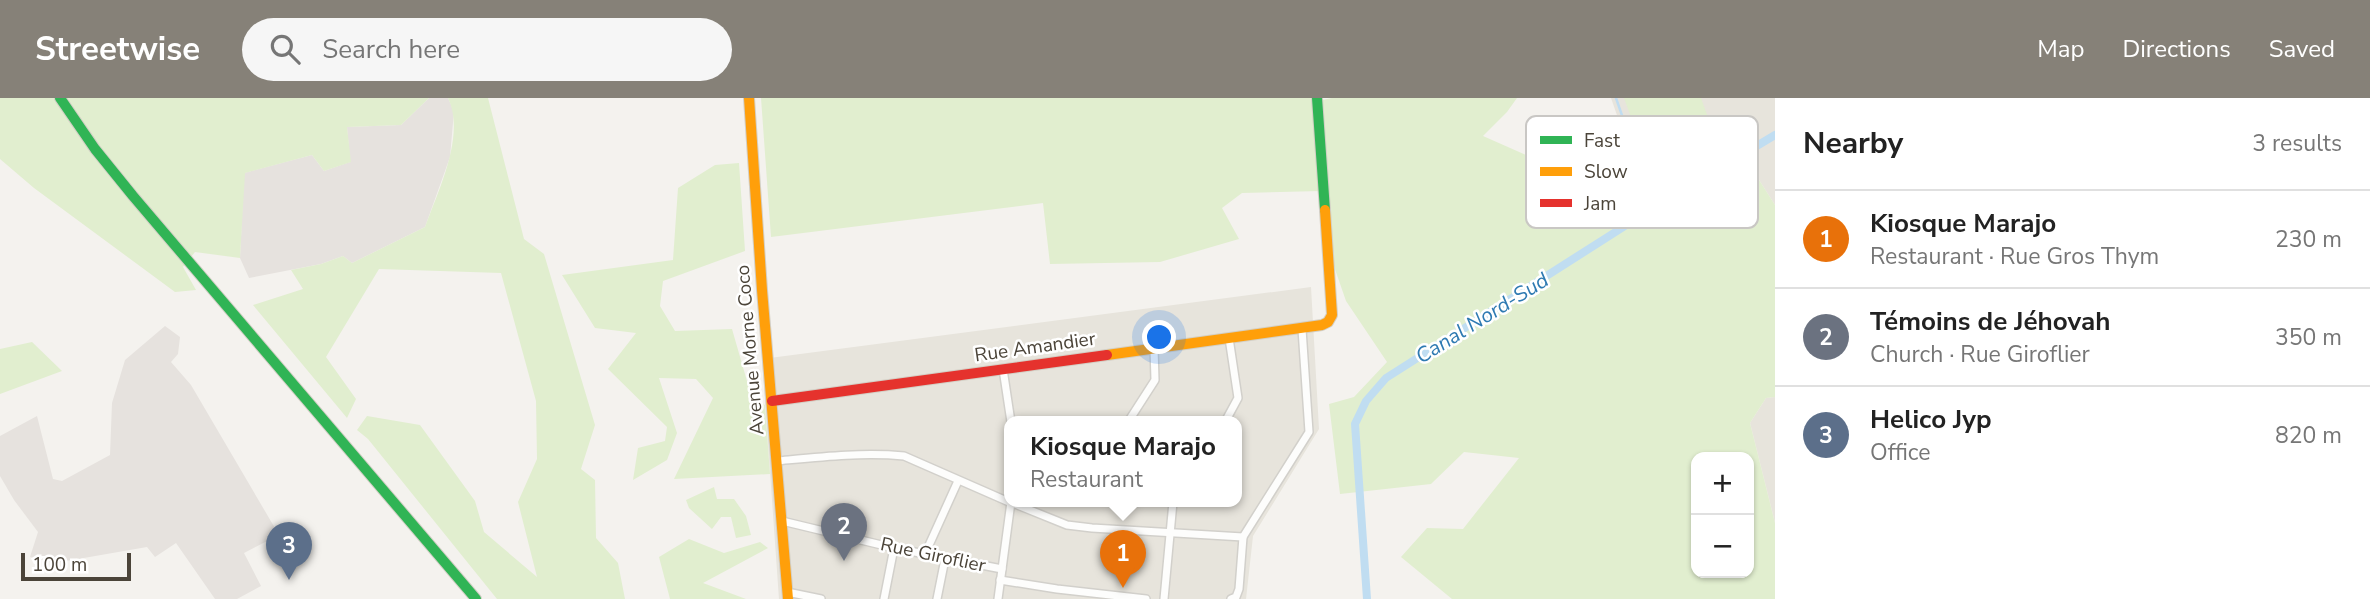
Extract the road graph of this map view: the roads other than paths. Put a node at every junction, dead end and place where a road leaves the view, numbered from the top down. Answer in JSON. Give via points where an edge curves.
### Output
{"nodes":[{"id":1,"x":60,"y":98,"type":"edge"},
{"id":2,"x":749,"y":98,"type":"edge"},
{"id":3,"x":1317,"y":98,"type":"edge"},
{"id":4,"x":1302,"y":329,"type":"junction"},
{"id":5,"x":1230,"y":338,"type":"junction"},
{"id":6,"x":1154,"y":348,"type":"junction"},
{"id":7,"x":1003,"y":369,"type":"junction"},
{"id":8,"x":772,"y":401,"type":"junction"},
{"id":9,"x":1010,"y":416,"type":"edge"},
{"id":10,"x":1132,"y":416,"type":"edge"},
{"id":11,"x":1228,"y":416,"type":"edge"},
{"id":12,"x":777,"y":461,"type":"junction"},
{"id":13,"x":958,"y":481,"type":"junction"},
{"id":14,"x":1004,"y":500,"type":"edge"},
{"id":15,"x":1009,"y":507,"type":"edge"},
{"id":16,"x":1022,"y":507,"type":"edge"},
{"id":17,"x":1172,"y":507,"type":"edge"},
{"id":18,"x":782,"y":521,"type":"junction"},
{"id":19,"x":1169,"y":532,"type":"junction"},
{"id":20,"x":1243,"y":537,"type":"junction"},
{"id":21,"x":894,"y":548,"type":"junction"},
{"id":22,"x":925,"y":554,"type":"junction"},
{"id":23,"x":945,"y":559,"type":"junction"},
{"id":24,"x":1002,"y":569,"type":"junction"},
{"id":25,"x":1000,"y":580,"type":"junction"},
{"id":26,"x":1058,"y":589,"type":"junction"},
{"id":27,"x":788,"y":596,"type":"edge"},
{"id":28,"x":476,"y":599,"type":"edge"},
{"id":29,"x":821,"y":599,"type":"edge"},
{"id":30,"x":884,"y":599,"type":"edge"},
{"id":31,"x":937,"y":599,"type":"edge"},
{"id":32,"x":998,"y":599,"type":"edge"},
{"id":33,"x":1057,"y":599,"type":"edge"},
{"id":34,"x":1146,"y":599,"type":"edge"},
{"id":35,"x":1164,"y":599,"type":"edge"},
{"id":36,"x":1231,"y":599,"type":"edge"}],
"edges":[{"from":1,"to":28,"type":"street","via":[[130,196]]},
{"from":2,"to":8,"type":"street","name":"Avenue Morne Coco"},
{"from":3,"to":4,"type":"street","name":"Rue Amandier","via":[[1332,315],[1322,326]]},
{"from":4,"to":5,"type":"street","name":"Rue Amandier"},
{"from":4,"to":20,"type":"street","via":[[1309,432]]},
{"from":5,"to":6,"type":"street","name":"Rue Amandier"},
{"from":5,"to":11,"type":"street","via":[[1238,398]]},
{"from":6,"to":7,"type":"street","name":"Rue Amandier"},
{"from":6,"to":10,"type":"street","via":[[1155,380]]},
{"from":7,"to":8,"type":"street","name":"Rue Amandier"},
{"from":7,"to":9,"type":"street"},
{"from":8,"to":12,"type":"street","name":"Avenue Morne Coco"},
{"from":12,"to":13,"type":"street","via":[[895,455]]},
{"from":12,"to":18,"type":"street","name":"Avenue Morne Coco"},
{"from":13,"to":14,"type":"street"},
{"from":13,"to":22,"type":"street"},
{"from":15,"to":24,"type":"street"},
{"from":16,"to":19,"type":"street","via":[[1067,525]]},
{"from":17,"to":19,"type":"street"},
{"from":18,"to":21,"type":"street","name":"Rue Giroflier"},
{"from":18,"to":27,"type":"street","name":"Avenue Morne Coco"},
{"from":19,"to":20,"type":"street"},
{"from":19,"to":35,"type":"street"},
{"from":20,"to":36,"type":"street","via":[[1239,589]]},
{"from":21,"to":22,"type":"street","name":"Rue Giroflier"},
{"from":21,"to":30,"type":"street"},
{"from":22,"to":23,"type":"street","name":"Rue Giroflier"},
{"from":23,"to":24,"type":"street","name":"Rue Giroflier"},
{"from":23,"to":31,"type":"street"},
{"from":24,"to":25,"type":"street"},
{"from":25,"to":26,"type":"street"},
{"from":25,"to":32,"type":"street"},
{"from":26,"to":33,"type":"street"},
{"from":26,"to":34,"type":"street"},
{"from":27,"to":29,"type":"street"}]}
